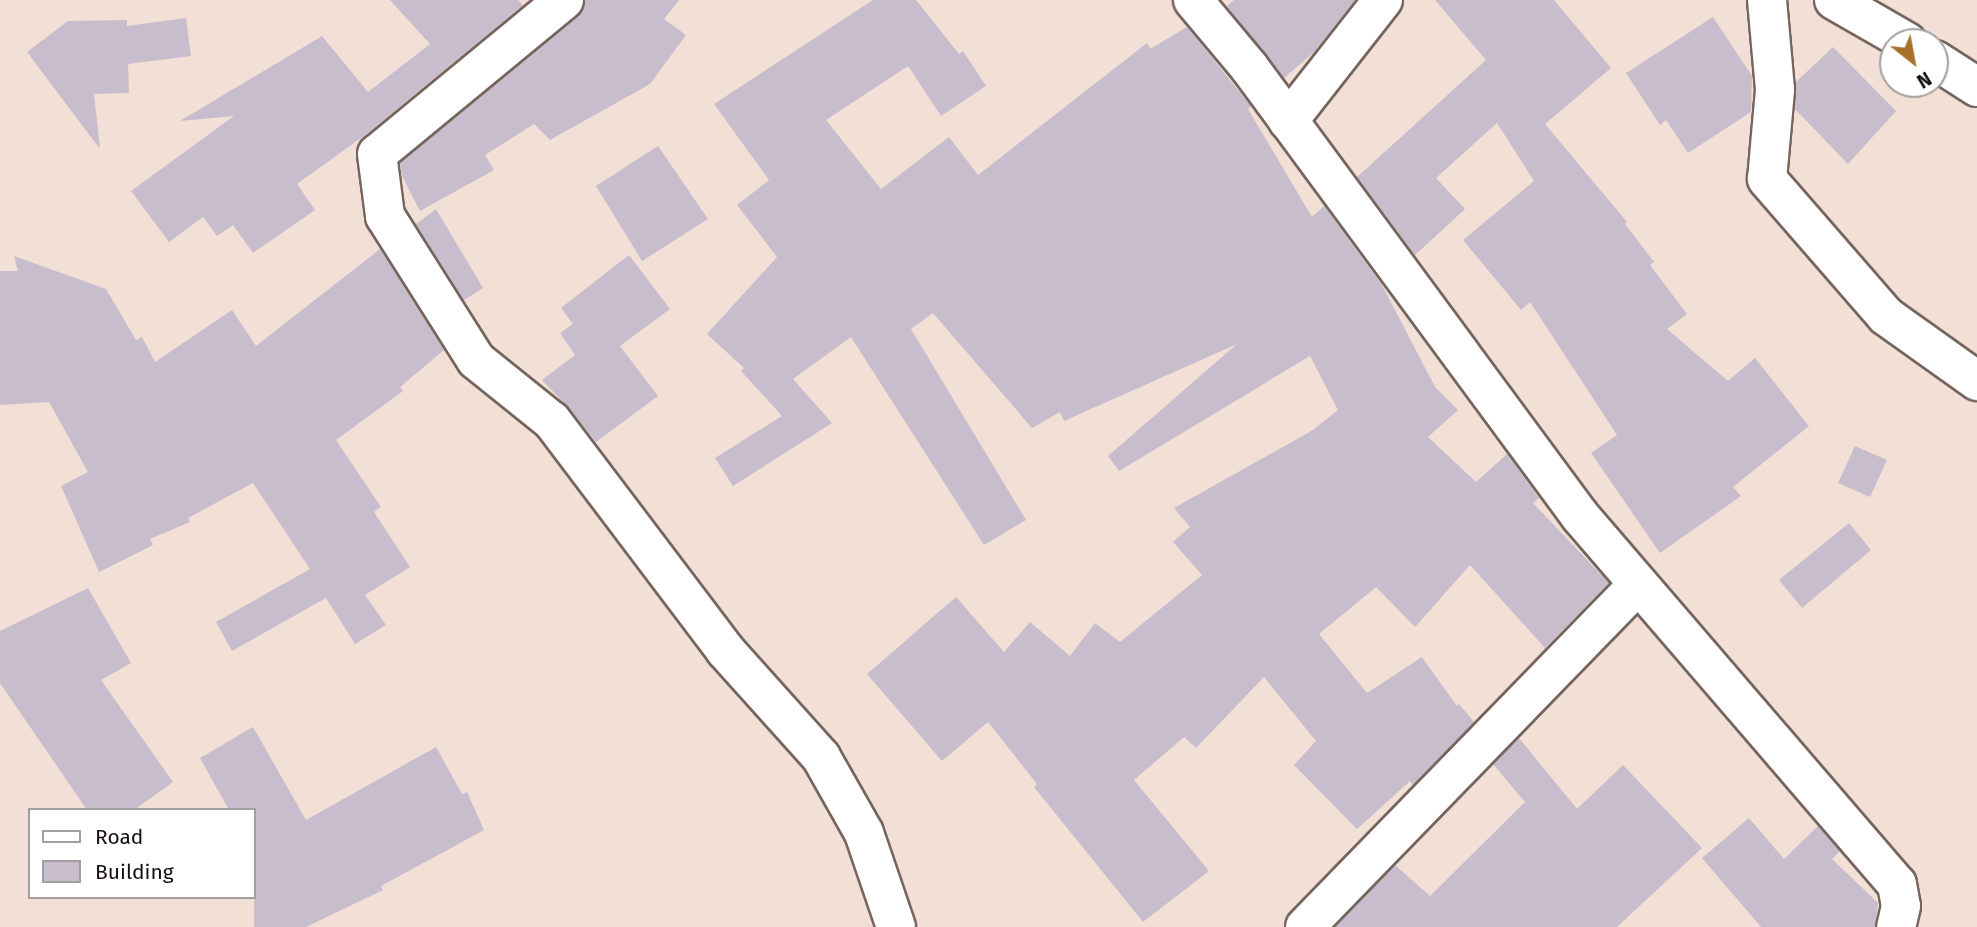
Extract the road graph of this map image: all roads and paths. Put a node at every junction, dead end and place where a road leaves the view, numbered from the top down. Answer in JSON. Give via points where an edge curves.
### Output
{"nodes":[{"id":1,"x":564,"y":0,"type":"edge"},
{"id":2,"x":1193,"y":0,"type":"edge"},
{"id":3,"x":1383,"y":0,"type":"edge"},
{"id":4,"x":1767,"y":0,"type":"edge"},
{"id":5,"x":1834,"y":0,"type":"edge"},
{"id":6,"x":1883,"y":28,"type":"edge"},
{"id":7,"x":1949,"y":69,"type":"edge"},
{"id":8,"x":1977,"y":88,"type":"edge"},
{"id":9,"x":1288,"y":121,"type":"junction"},
{"id":10,"x":1977,"y":381,"type":"edge"},
{"id":11,"x":1638,"y":584,"type":"junction"},
{"id":12,"x":896,"y":927,"type":"edge"},
{"id":13,"x":1305,"y":927,"type":"edge"},
{"id":14,"x":1896,"y":927,"type":"edge"}],
"edges":[{"from":1,"to":12,"type":"street","via":[[377,155],[385,216],[476,360],[552,421],[725,650],[821,757],[864,833]]},
{"from":2,"to":9,"type":"street"},
{"from":3,"to":9,"type":"street"},
{"from":4,"to":10,"type":"street","via":[[1775,90],[1767,178],[1886,316]]},
{"from":5,"to":6,"type":"street"},
{"from":7,"to":8,"type":"street"},
{"from":9,"to":11,"type":"street","via":[[1580,516]]},
{"from":11,"to":13,"type":"street"},
{"from":11,"to":14,"type":"street","via":[[1897,884],[1901,906]]}]}
